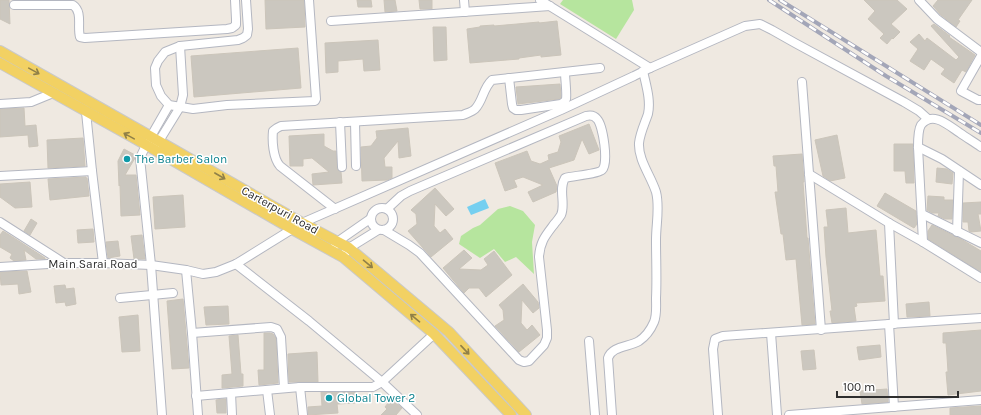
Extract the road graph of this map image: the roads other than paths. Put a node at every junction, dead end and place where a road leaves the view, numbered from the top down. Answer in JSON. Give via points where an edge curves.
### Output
{"nodes":[{"id":1,"x":235,"y":0,"type":"edge"},
{"id":2,"x":246,"y":0,"type":"edge"},
{"id":3,"x":309,"y":0,"type":"edge"},
{"id":4,"x":464,"y":0,"type":"edge"},
{"id":5,"x":540,"y":0,"type":"edge"},
{"id":6,"x":919,"y":0,"type":"edge"},
{"id":7,"x":14,"y":5,"type":"dead end"},
{"id":8,"x":550,"y":6,"type":"junction"},
{"id":9,"x":465,"y":12,"type":"junction"},
{"id":10,"x":331,"y":21,"type":"dead end"},
{"id":11,"x":180,"y":46,"type":"junction"},
{"id":12,"x":0,"y":52,"type":"edge"},
{"id":13,"x":981,"y":52,"type":"edge"},
{"id":14,"x":981,"y":56,"type":"edge"},
{"id":15,"x":0,"y":63,"type":"edge"},
{"id":16,"x":600,"y":68,"type":"dead end"},
{"id":17,"x":646,"y":70,"type":"junction"},
{"id":18,"x":565,"y":72,"type":"junction"},
{"id":19,"x":509,"y":78,"type":"junction"},
{"id":20,"x":802,"y":82,"type":"dead end"},
{"id":21,"x":53,"y":93,"type":"junction"},
{"id":22,"x":981,"y":100,"type":"edge"},
{"id":23,"x":0,"y":104,"type":"edge"},
{"id":24,"x":169,"y":105,"type":"junction"},
{"id":25,"x":180,"y":107,"type":"junction"},
{"id":26,"x":86,"y":112,"type":"junction"},
{"id":27,"x":928,"y":119,"type":"junction"},
{"id":28,"x":340,"y":122,"type":"junction"},
{"id":29,"x":355,"y":122,"type":"junction"},
{"id":30,"x":152,"y":143,"type":"junction"},
{"id":31,"x":918,"y":147,"type":"junction"},
{"id":32,"x":981,"y":147,"type":"edge"},
{"id":33,"x":356,"y":166,"type":"dead end"},
{"id":34,"x":342,"y":167,"type":"dead end"},
{"id":35,"x":92,"y":171,"type":"junction"},
{"id":36,"x":959,"y":171,"type":"junction"},
{"id":37,"x":809,"y":174,"type":"junction"},
{"id":38,"x":0,"y":176,"type":"edge"},
{"id":39,"x":981,"y":185,"type":"edge"},
{"id":40,"x":335,"y":209,"type":"junction"},
{"id":41,"x":387,"y":209,"type":"junction"},
{"id":42,"x":922,"y":214,"type":"junction"},
{"id":43,"x":370,"y":219,"type":"junction"},
{"id":44,"x":0,"y":222,"type":"edge"},
{"id":45,"x":889,"y":223,"type":"junction"},
{"id":46,"x":302,"y":224,"type":"junction"},
{"id":47,"x":292,"y":229,"type":"junction"},
{"id":48,"x":381,"y":230,"type":"junction"},
{"id":49,"x":957,"y":232,"type":"junction"},
{"id":50,"x":923,"y":242,"type":"junction"},
{"id":51,"x":981,"y":243,"type":"edge"},
{"id":52,"x":335,"y":246,"type":"junction"},
{"id":53,"x":346,"y":253,"type":"junction"},
{"id":54,"x":64,"y":263,"type":"junction"},
{"id":55,"x":103,"y":263,"type":"junction"},
{"id":56,"x":236,"y":264,"type":"junction"},
{"id":57,"x":151,"y":265,"type":"junction"},
{"id":58,"x":0,"y":267,"type":"edge"},
{"id":59,"x":186,"y":270,"type":"junction"},
{"id":60,"x":981,"y":278,"type":"edge"},
{"id":61,"x":174,"y":293,"type":"dead end"},
{"id":62,"x":154,"y":295,"type":"junction"},
{"id":63,"x":120,"y":298,"type":"dead end"},
{"id":64,"x":981,"y":318,"type":"edge"},
{"id":65,"x":891,"y":324,"type":"junction"},
{"id":66,"x":821,"y":330,"type":"junction"},
{"id":67,"x":192,"y":333,"type":"junction"},
{"id":68,"x":771,"y":333,"type":"junction"},
{"id":69,"x":434,"y":334,"type":"junction"},
{"id":70,"x":589,"y":341,"type":"dead end"},
{"id":71,"x":382,"y":382,"type":"junction"},
{"id":72,"x":300,"y":387,"type":"junction"},
{"id":73,"x":284,"y":388,"type":"junction"},
{"id":74,"x":267,"y":390,"type":"junction"},
{"id":75,"x":231,"y":393,"type":"junction"},
{"id":76,"x":196,"y":396,"type":"junction"},
{"id":77,"x":981,"y":400,"type":"edge"},
{"id":78,"x":894,"y":407,"type":"junction"},
{"id":79,"x":162,"y":415,"type":"edge"},
{"id":80,"x":198,"y":415,"type":"edge"},
{"id":81,"x":232,"y":415,"type":"edge"},
{"id":82,"x":270,"y":415,"type":"edge"},
{"id":83,"x":303,"y":415,"type":"edge"},
{"id":84,"x":417,"y":415,"type":"edge"},
{"id":85,"x":511,"y":415,"type":"edge"},
{"id":86,"x":526,"y":415,"type":"edge"},
{"id":87,"x":595,"y":415,"type":"edge"},
{"id":88,"x":612,"y":415,"type":"edge"},
{"id":89,"x":718,"y":415,"type":"edge"},
{"id":90,"x":777,"y":415,"type":"edge"},
{"id":91,"x":789,"y":415,"type":"edge"}],
"edges":[{"from":1,"to":7,"type":"street","via":[[236,25],[232,28],[85,38],[80,37],[78,13],[73,5]]},
{"from":2,"to":11,"type":"street","via":[[248,29],[244,38]]},
{"from":3,"to":25,"type":"street","via":[[315,101]]},
{"from":4,"to":9,"type":"street"},
{"from":5,"to":8,"type":"street"},
{"from":6,"to":13,"type":"street","via":[[937,19]]},
{"from":8,"to":9,"type":"street"},
{"from":8,"to":17,"type":"street"},
{"from":9,"to":10,"type":"street"},
{"from":11,"to":24,"type":"street","via":[[165,52],[155,68],[156,84],[161,96]]},
{"from":11,"to":25,"type":"street","via":[[183,95]]},
{"from":12,"to":30,"type":"main road","name":"Carterpuri Road","one_way":true},
{"from":14,"to":22,"type":"street","via":[[961,91]]},
{"from":15,"to":21,"type":"main road","name":"Carterpuri Road"},
{"from":16,"to":18,"type":"street"},
{"from":17,"to":27,"type":"street","name":"Main Sarai Road","via":[[745,26],[760,24],[904,102]]},
{"from":17,"to":40,"type":"street","name":"Main Sarai Road"},
{"from":17,"to":88,"type":"street","via":[[648,112],[639,143],[658,201],[656,313],[646,335],[610,353],[608,358]]},
{"from":18,"to":19,"type":"street"},
{"from":18,"to":19,"type":"street","via":[[564,102],[521,110],[513,108]]},
{"from":19,"to":29,"type":"street","via":[[492,80],[475,110],[463,115]]},
{"from":20,"to":37,"type":"street"},
{"from":21,"to":23,"type":"street","via":[[31,102]]},
{"from":21,"to":26,"type":"main road","name":"Carterpuri Road"},
{"from":24,"to":25,"type":"street"},
{"from":24,"to":30,"type":"street"},
{"from":25,"to":30,"type":"street"},
{"from":30,"to":26,"type":"main road","name":"Carterpuri Road","one_way":true},
{"from":26,"to":35,"type":"street"},
{"from":27,"to":31,"type":"street","via":[[921,126]]},
{"from":27,"to":32,"type":"street","via":[[945,122]]},
{"from":28,"to":29,"type":"street"},
{"from":28,"to":34,"type":"street"},
{"from":28,"to":40,"type":"street","via":[[281,126],[274,131],[273,136],[277,163]]},
{"from":29,"to":33,"type":"street"},
{"from":30,"to":46,"type":"main road","name":"Carterpuri Road","one_way":true},
{"from":30,"to":47,"type":"main road","name":"Carterpuri Road"},
{"from":30,"to":57,"type":"street","via":[[140,158]]},
{"from":31,"to":36,"type":"street"},
{"from":31,"to":42,"type":"street"},
{"from":35,"to":38,"type":"street"},
{"from":35,"to":55,"type":"street"},
{"from":36,"to":39,"type":"street"},
{"from":36,"to":49,"type":"street"},
{"from":37,"to":45,"type":"street"},
{"from":37,"to":66,"type":"street"},
{"from":40,"to":46,"type":"street","name":"Main Sarai Road"},
{"from":41,"to":43,"type":"street","via":[[377,208]]},
{"from":41,"to":48,"type":"street","via":[[393,220],[390,227]]},
{"from":41,"to":48,"type":"street","via":[[410,191],[586,116],[597,118],[600,124],[606,164],[596,173],[565,178],[562,182],[561,215],[542,241],[539,257],[547,330],[544,345],[529,361],[519,360],[420,253]]},
{"from":42,"to":49,"type":"street"},
{"from":42,"to":50,"type":"street"},
{"from":43,"to":48,"type":"street","via":[[372,225]]},
{"from":43,"to":52,"type":"street"},
{"from":44,"to":54,"type":"street"},
{"from":45,"to":50,"type":"street"},
{"from":45,"to":65,"type":"street"},
{"from":46,"to":47,"type":"street","name":"Main Sarai Road"},
{"from":46,"to":52,"type":"main road","name":"Carterpuri Road"},
{"from":47,"to":52,"type":"main road","name":"Carterpuri Road"},
{"from":47,"to":56,"type":"street","name":"Main Sarai Road"},
{"from":48,"to":53,"type":"street"},
{"from":49,"to":51,"type":"street"},
{"from":50,"to":60,"type":"street"},
{"from":52,"to":53,"type":"main road","name":"Carterpuri Road"},
{"from":69,"to":53,"type":"main road","name":"Carterpuri Road","one_way":true},
{"from":53,"to":86,"type":"main road","name":"Carterpuri Road","one_way":true,"via":[[449,332]]},
{"from":54,"to":55,"type":"street","name":"Main Sarai Road"},
{"from":54,"to":58,"type":"street","name":"Main Sarai Road"},
{"from":55,"to":57,"type":"street","name":"Main Sarai Road"},
{"from":56,"to":59,"type":"street","name":"Main Sarai Road","via":[[203,274]]},
{"from":56,"to":71,"type":"street"},
{"from":57,"to":59,"type":"street","name":"Main Sarai Road"},
{"from":57,"to":62,"type":"street"},
{"from":59,"to":67,"type":"street"},
{"from":61,"to":62,"type":"street"},
{"from":62,"to":63,"type":"street"},
{"from":62,"to":79,"type":"street"},
{"from":64,"to":65,"type":"street"},
{"from":65,"to":66,"type":"street"},
{"from":65,"to":78,"type":"street"},
{"from":66,"to":68,"type":"street"},
{"from":67,"to":73,"type":"street","via":[[271,326],[278,329],[281,337]]},
{"from":67,"to":76,"type":"street"},
{"from":68,"to":89,"type":"street","via":[[723,336],[715,339],[713,349]]},
{"from":68,"to":90,"type":"street"},
{"from":69,"to":71,"type":"street"},
{"from":69,"to":85,"type":"main road","name":"Carterpuri Road"},
{"from":70,"to":87,"type":"street"},
{"from":71,"to":72,"type":"street","via":[[373,387]]},
{"from":71,"to":84,"type":"street"},
{"from":72,"to":73,"type":"street"},
{"from":72,"to":83,"type":"street"},
{"from":73,"to":74,"type":"street"},
{"from":74,"to":75,"type":"street"},
{"from":74,"to":82,"type":"street"},
{"from":75,"to":76,"type":"street"},
{"from":75,"to":81,"type":"street"},
{"from":76,"to":80,"type":"street"},
{"from":77,"to":78,"type":"street"},
{"from":78,"to":91,"type":"street"}]}
